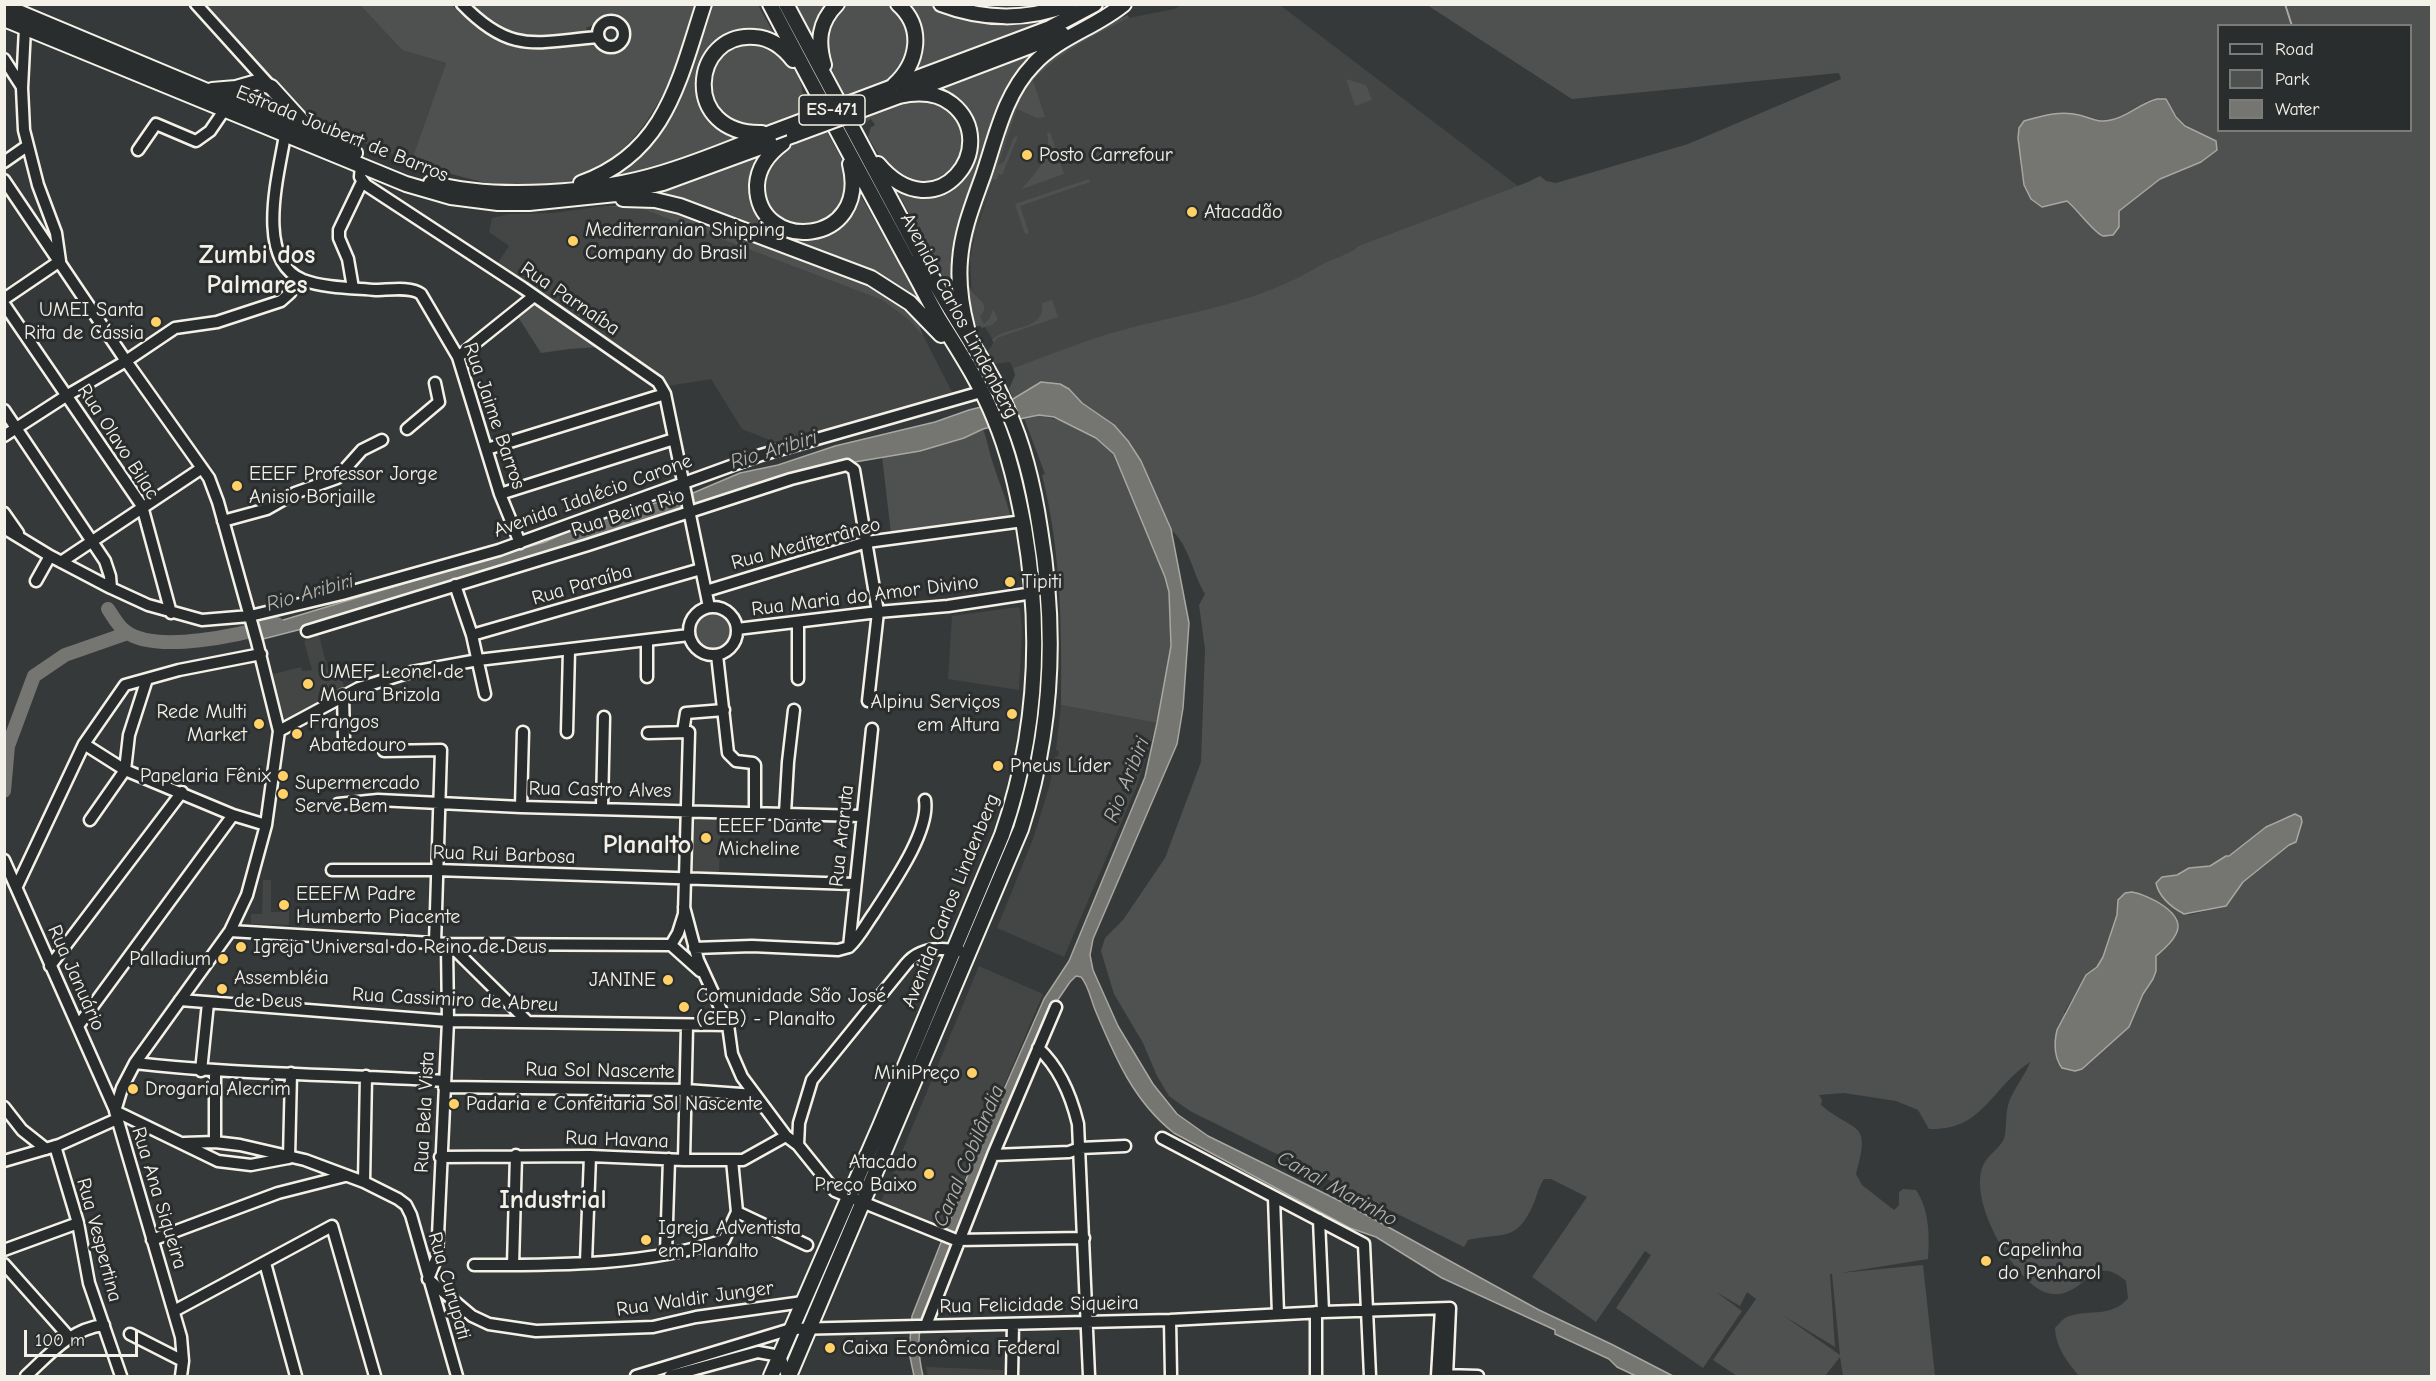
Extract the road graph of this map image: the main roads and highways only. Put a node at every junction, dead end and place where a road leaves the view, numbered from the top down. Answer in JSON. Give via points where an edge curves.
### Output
{"nodes":[{"id":1,"x":704,"y":4,"type":"edge"},
{"id":2,"x":770,"y":4,"type":"edge"},
{"id":3,"x":786,"y":4,"type":"edge"},
{"id":4,"x":837,"y":4,"type":"edge"},
{"id":5,"x":898,"y":4,"type":"edge"},
{"id":6,"x":941,"y":4,"type":"edge"},
{"id":7,"x":1069,"y":4,"type":"edge"},
{"id":8,"x":1095,"y":4,"type":"edge"},
{"id":9,"x":1119,"y":4,"type":"edge"},
{"id":10,"x":1124,"y":4,"type":"edge"},
{"id":11,"x":4,"y":6,"type":"edge"},
{"id":12,"x":27,"y":16,"type":"edge"},
{"id":13,"x":4,"y":19,"type":"edge"},
{"id":14,"x":1007,"y":50,"type":"junction"},
{"id":15,"x":248,"y":85,"type":"junction"},
{"id":16,"x":204,"y":89,"type":"junction"},
{"id":17,"x":825,"y":92,"type":"junction"},
{"id":18,"x":894,"y":92,"type":"junction"},
{"id":19,"x":246,"y":106,"type":"junction"},
{"id":20,"x":253,"y":120,"type":"junction"},
{"id":21,"x":773,"y":132,"type":"junction"},
{"id":22,"x":794,"y":135,"type":"junction"},
{"id":23,"x":322,"y":139,"type":"junction"},
{"id":24,"x":845,"y":144,"type":"junction"},
{"id":25,"x":861,"y":145,"type":"junction"},
{"id":26,"x":677,"y":173,"type":"junction"},
{"id":27,"x":562,"y":190,"type":"junction"},
{"id":28,"x":574,"y":198,"type":"junction"},
{"id":29,"x":977,"y":352,"type":"junction"},
{"id":30,"x":967,"y":366,"type":"junction"},
{"id":31,"x":1048,"y":590,"type":"junction"},
{"id":32,"x":1033,"y":593,"type":"junction"},
{"id":33,"x":780,"y":1356,"type":"junction"},
{"id":34,"x":795,"y":1362,"type":"junction"},
{"id":35,"x":771,"y":1377,"type":"edge"},
{"id":36,"x":788,"y":1377,"type":"edge"}],
"edges":[{"from":1,"to":27,"type":"main road","via":[[672,100],[654,130],[612,169]]},
{"from":2,"to":17,"type":"main road","name":"Avenida Carlos Lindenberg"},
{"from":3,"to":17,"type":"main road","name":"Avenida Carlos Lindenberg"},
{"from":4,"to":17,"type":"main road","via":[[824,21],[819,40]]},
{"from":5,"to":18,"type":"main road","via":[[913,25],[916,44],[914,57]]},
{"from":6,"to":7,"type":"main road","via":[[975,14],[1006,17],[1036,14]]},
{"from":8,"to":14,"type":"main road","number":"ES-471"},
{"from":9,"to":14,"type":"main road","number":"ES-471","via":[[1077,27]]},
{"from":10,"to":29,"type":"main road","via":[[1046,52],[1020,80],[1007,105],[961,248],[962,307]]},
{"from":11,"to":12,"type":"main road","name":"Estrada Joubert de Barros"},
{"from":12,"to":13,"type":"main road","name":"Estrada Joubert de Barros"},
{"from":12,"to":16,"type":"main road","name":"Estrada Joubert de Barros"},
{"from":12,"to":20,"type":"main road","name":"Estrada Joubert de Barros"},
{"from":14,"to":18,"type":"main road","number":"ES-471"},
{"from":15,"to":16,"type":"main road"},
{"from":15,"to":19,"type":"main road"},
{"from":15,"to":23,"type":"main road","via":[[261,82],[271,87],[301,123]]},
{"from":16,"to":19,"type":"main road","name":"Estrada Joubert de Barros"},
{"from":17,"to":21,"type":"main road","via":[[784,49],[769,40],[751,36],[728,43],[714,55],[705,71],[704,93],[712,112],[730,128],[747,133]]},
{"from":17,"to":24,"type":"main road","name":"Avenida Carlos Lindenberg"},
{"from":17,"to":25,"type":"main road","name":"Avenida Carlos Lindenberg"},
{"from":18,"to":21,"type":"main road","number":"ES-471","bridge":true},
{"from":18,"to":22,"type":"main road","number":"ES-471","bridge":true},
{"from":18,"to":25,"type":"main road","via":[[938,96],[954,106],[969,132],[969,151],[962,168],[939,187],[927,190],[903,186],[888,176]]},
{"from":19,"to":20,"type":"main road"},
{"from":19,"to":23,"type":"main road","name":"Estrada Joubert de Barros"},
{"from":20,"to":28,"type":"main road","name":"Estrada Joubert de Barros","via":[[421,190],[466,200],[513,204]]},
{"from":21,"to":26,"type":"main road"},
{"from":22,"to":24,"type":"main road","via":[[764,162],[758,178],[758,195],[764,211],[776,224],[791,231],[822,230],[835,223],[849,205],[853,179]]},
{"from":22,"to":26,"type":"main road"},
{"from":23,"to":27,"type":"main road","name":"Estrada Joubert de Barros","via":[[408,176],[442,186],[505,193]]},
{"from":24,"to":30,"type":"main road","name":"Avenida Carlos Lindenberg"},
{"from":25,"to":29,"type":"main road","name":"Avenida Carlos Lindenberg"},
{"from":26,"to":27,"type":"main road","name":"Estrada Joubert de Barros"},
{"from":26,"to":28,"type":"main road","name":"Estrada Joubert de Barros","via":[[632,191]]},
{"from":28,"to":30,"type":"main road","via":[[672,203],[871,278],[919,311]]},
{"from":29,"to":31,"type":"main road","name":"Avenida Carlos Lindenberg","via":[[1014,424],[1037,509]]},
{"from":30,"to":32,"type":"main road","name":"Avenida Carlos Lindenberg","via":[[999,429],[1011,470]]},
{"from":31,"to":32,"type":"main road"},
{"from":31,"to":34,"type":"main road","name":"Avenida Carlos Lindenberg","via":[[1051,678],[1046,725],[1017,840]]},
{"from":32,"to":33,"type":"main road","name":"Avenida Carlos Lindenberg","via":[[1034,677],[1024,757],[1002,835]]},
{"from":33,"to":34,"type":"main road"},
{"from":33,"to":35,"type":"main road","name":"Avenida Carlos Lindenberg"},
{"from":34,"to":36,"type":"main road","name":"Avenida Carlos Lindenberg"}]}
